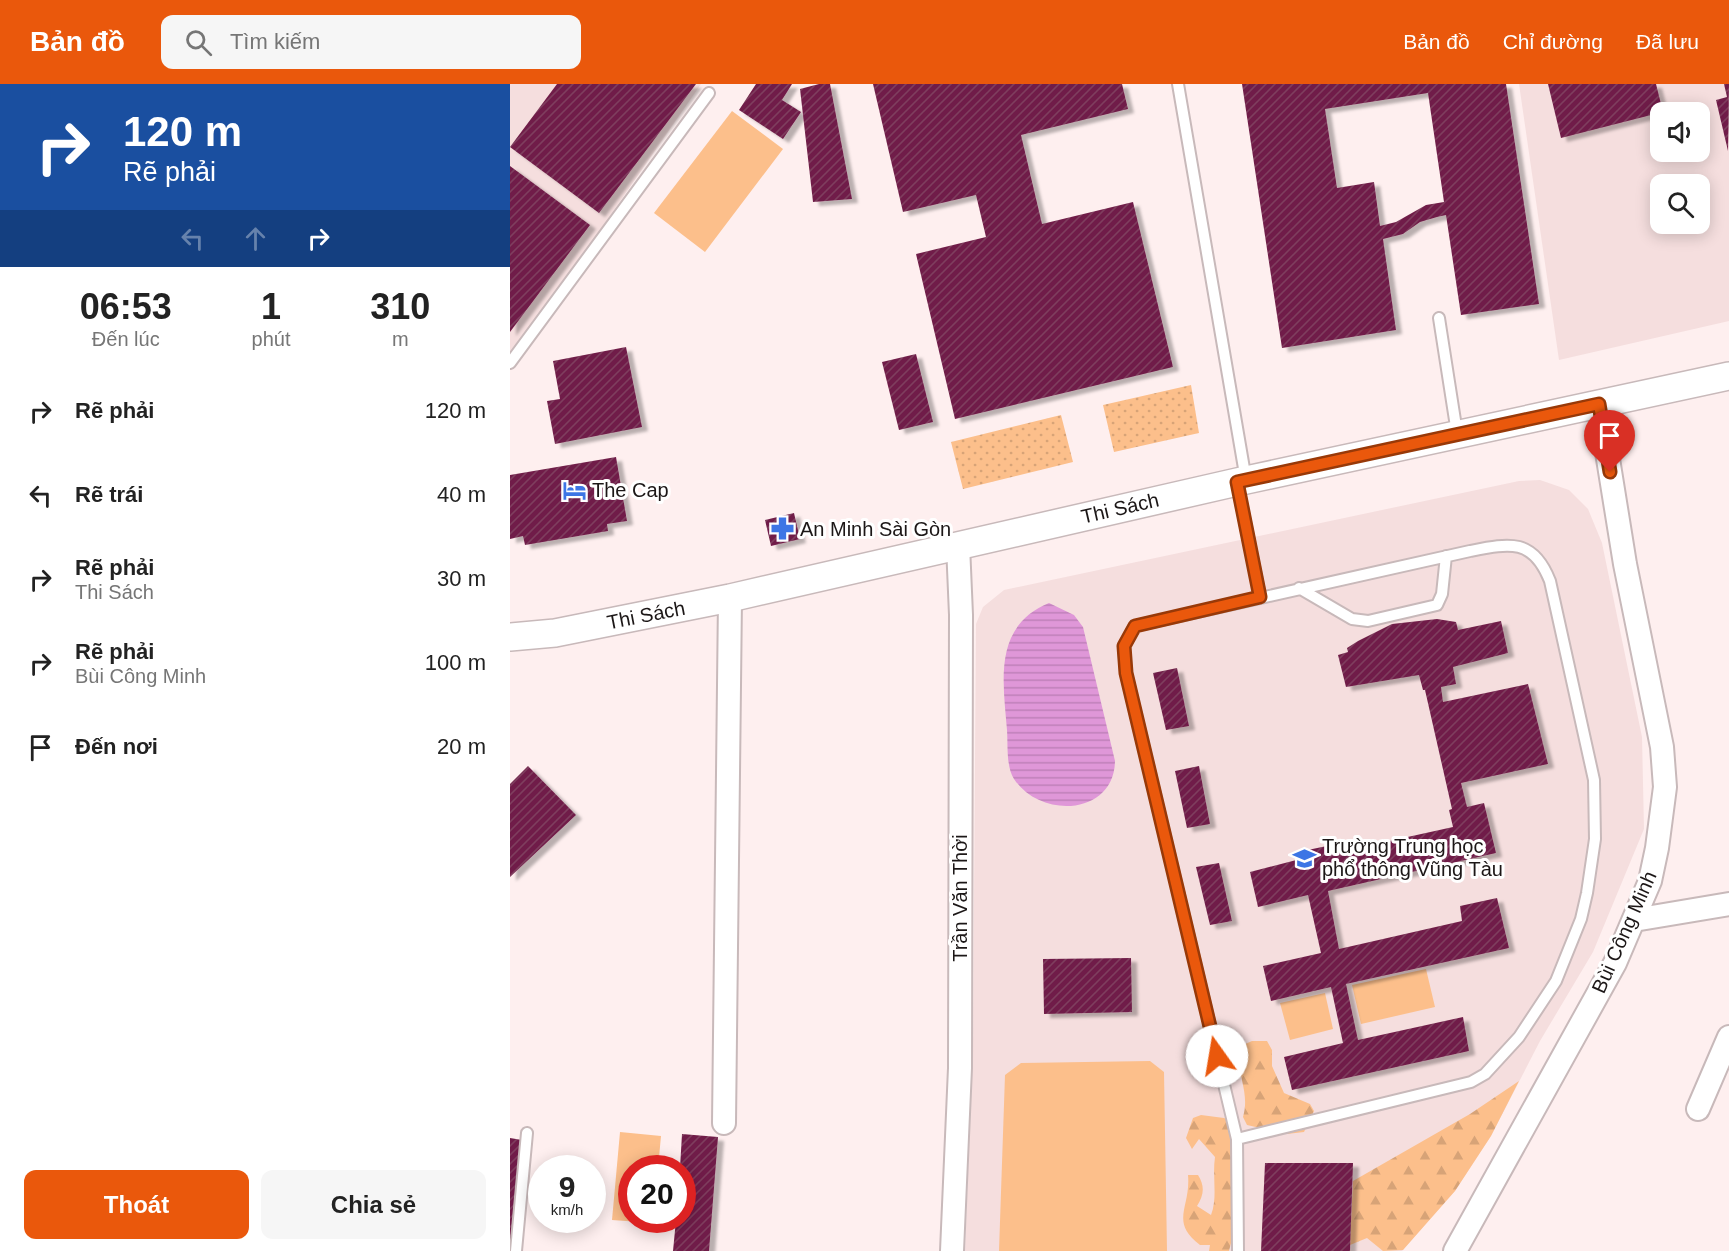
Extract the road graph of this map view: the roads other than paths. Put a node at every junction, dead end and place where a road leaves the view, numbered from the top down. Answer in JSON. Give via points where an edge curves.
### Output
{"nodes":[{"id":1,"x":1178,"y":84,"type":"edge"},
{"id":2,"x":709,"y":93,"type":"dead end"},
{"id":3,"x":1439,"y":318,"type":"dead end"},
{"id":4,"x":510,"y":363,"type":"edge"},
{"id":5,"x":1729,"y":375,"type":"edge"},
{"id":6,"x":1599,"y":404,"type":"junction"},
{"id":7,"x":1457,"y":434,"type":"junction"},
{"id":8,"x":1241,"y":481,"type":"junction"},
{"id":9,"x":958,"y":545,"type":"junction"},
{"id":10,"x":1446,"y":556,"type":"junction"},
{"id":11,"x":1299,"y":588,"type":"junction"},
{"id":12,"x":1260,"y":597,"type":"junction"},
{"id":13,"x":730,"y":598,"type":"junction"},
{"id":14,"x":510,"y":637,"type":"edge"},
{"id":15,"x":1729,"y":904,"type":"edge"},
{"id":16,"x":1634,"y":920,"type":"junction"},
{"id":17,"x":1729,"y":1037,"type":"edge"},
{"id":18,"x":1698,"y":1109,"type":"dead end"},
{"id":19,"x":724,"y":1122,"type":"dead end"},
{"id":20,"x":527,"y":1133,"type":"dead end"},
{"id":21,"x":1237,"y":1139,"type":"junction"},
{"id":22,"x":516,"y":1251,"type":"edge"},
{"id":23,"x":952,"y":1251,"type":"edge"},
{"id":24,"x":1238,"y":1251,"type":"edge"},
{"id":25,"x":1455,"y":1251,"type":"edge"}],
"edges":[{"from":1,"to":8,"type":"lane"},
{"from":2,"to":4,"type":"lane"},
{"from":3,"to":7,"type":"lane"},
{"from":5,"to":6,"type":"street","name":"Thi Sách"},
{"from":6,"to":7,"type":"street","name":"Thi Sách"},
{"from":6,"to":16,"type":"street","name":"Bùi Công Minh","via":[[1625,564],[1662,747],[1665,787],[1650,882]]},
{"from":7,"to":8,"type":"street","name":"Thi Sách"},
{"from":8,"to":9,"type":"street","name":"Thi Sách"},
{"from":8,"to":12,"type":"lane"},
{"from":9,"to":13,"type":"street","name":"Thi Sách"},
{"from":9,"to":23,"type":"street","name":"Trần Văn Thời","via":[[960,1068]]},
{"from":10,"to":11,"type":"lane"},
{"from":10,"to":11,"type":"lane","via":[[1437,605],[1368,621],[1352,619]]},
{"from":10,"to":21,"type":"lane","via":[[1500,545],[1522,546],[1537,556],[1550,581],[1594,780],[1595,839],[1587,893],[1575,936],[1556,981],[1519,1037],[1485,1074],[1471,1082]]},
{"from":11,"to":12,"type":"lane"},
{"from":12,"to":21,"type":"lane","via":[[1135,626],[1124,646],[1126,673]]},
{"from":13,"to":14,"type":"street","name":"Thi Sách","via":[[555,633]]},
{"from":13,"to":19,"type":"street"},
{"from":15,"to":16,"type":"street"},
{"from":16,"to":25,"type":"street","name":"Bùi Công Minh","via":[[1615,963]]},
{"from":17,"to":18,"type":"street"},
{"from":20,"to":22,"type":"lane"},
{"from":21,"to":24,"type":"lane"}]}
